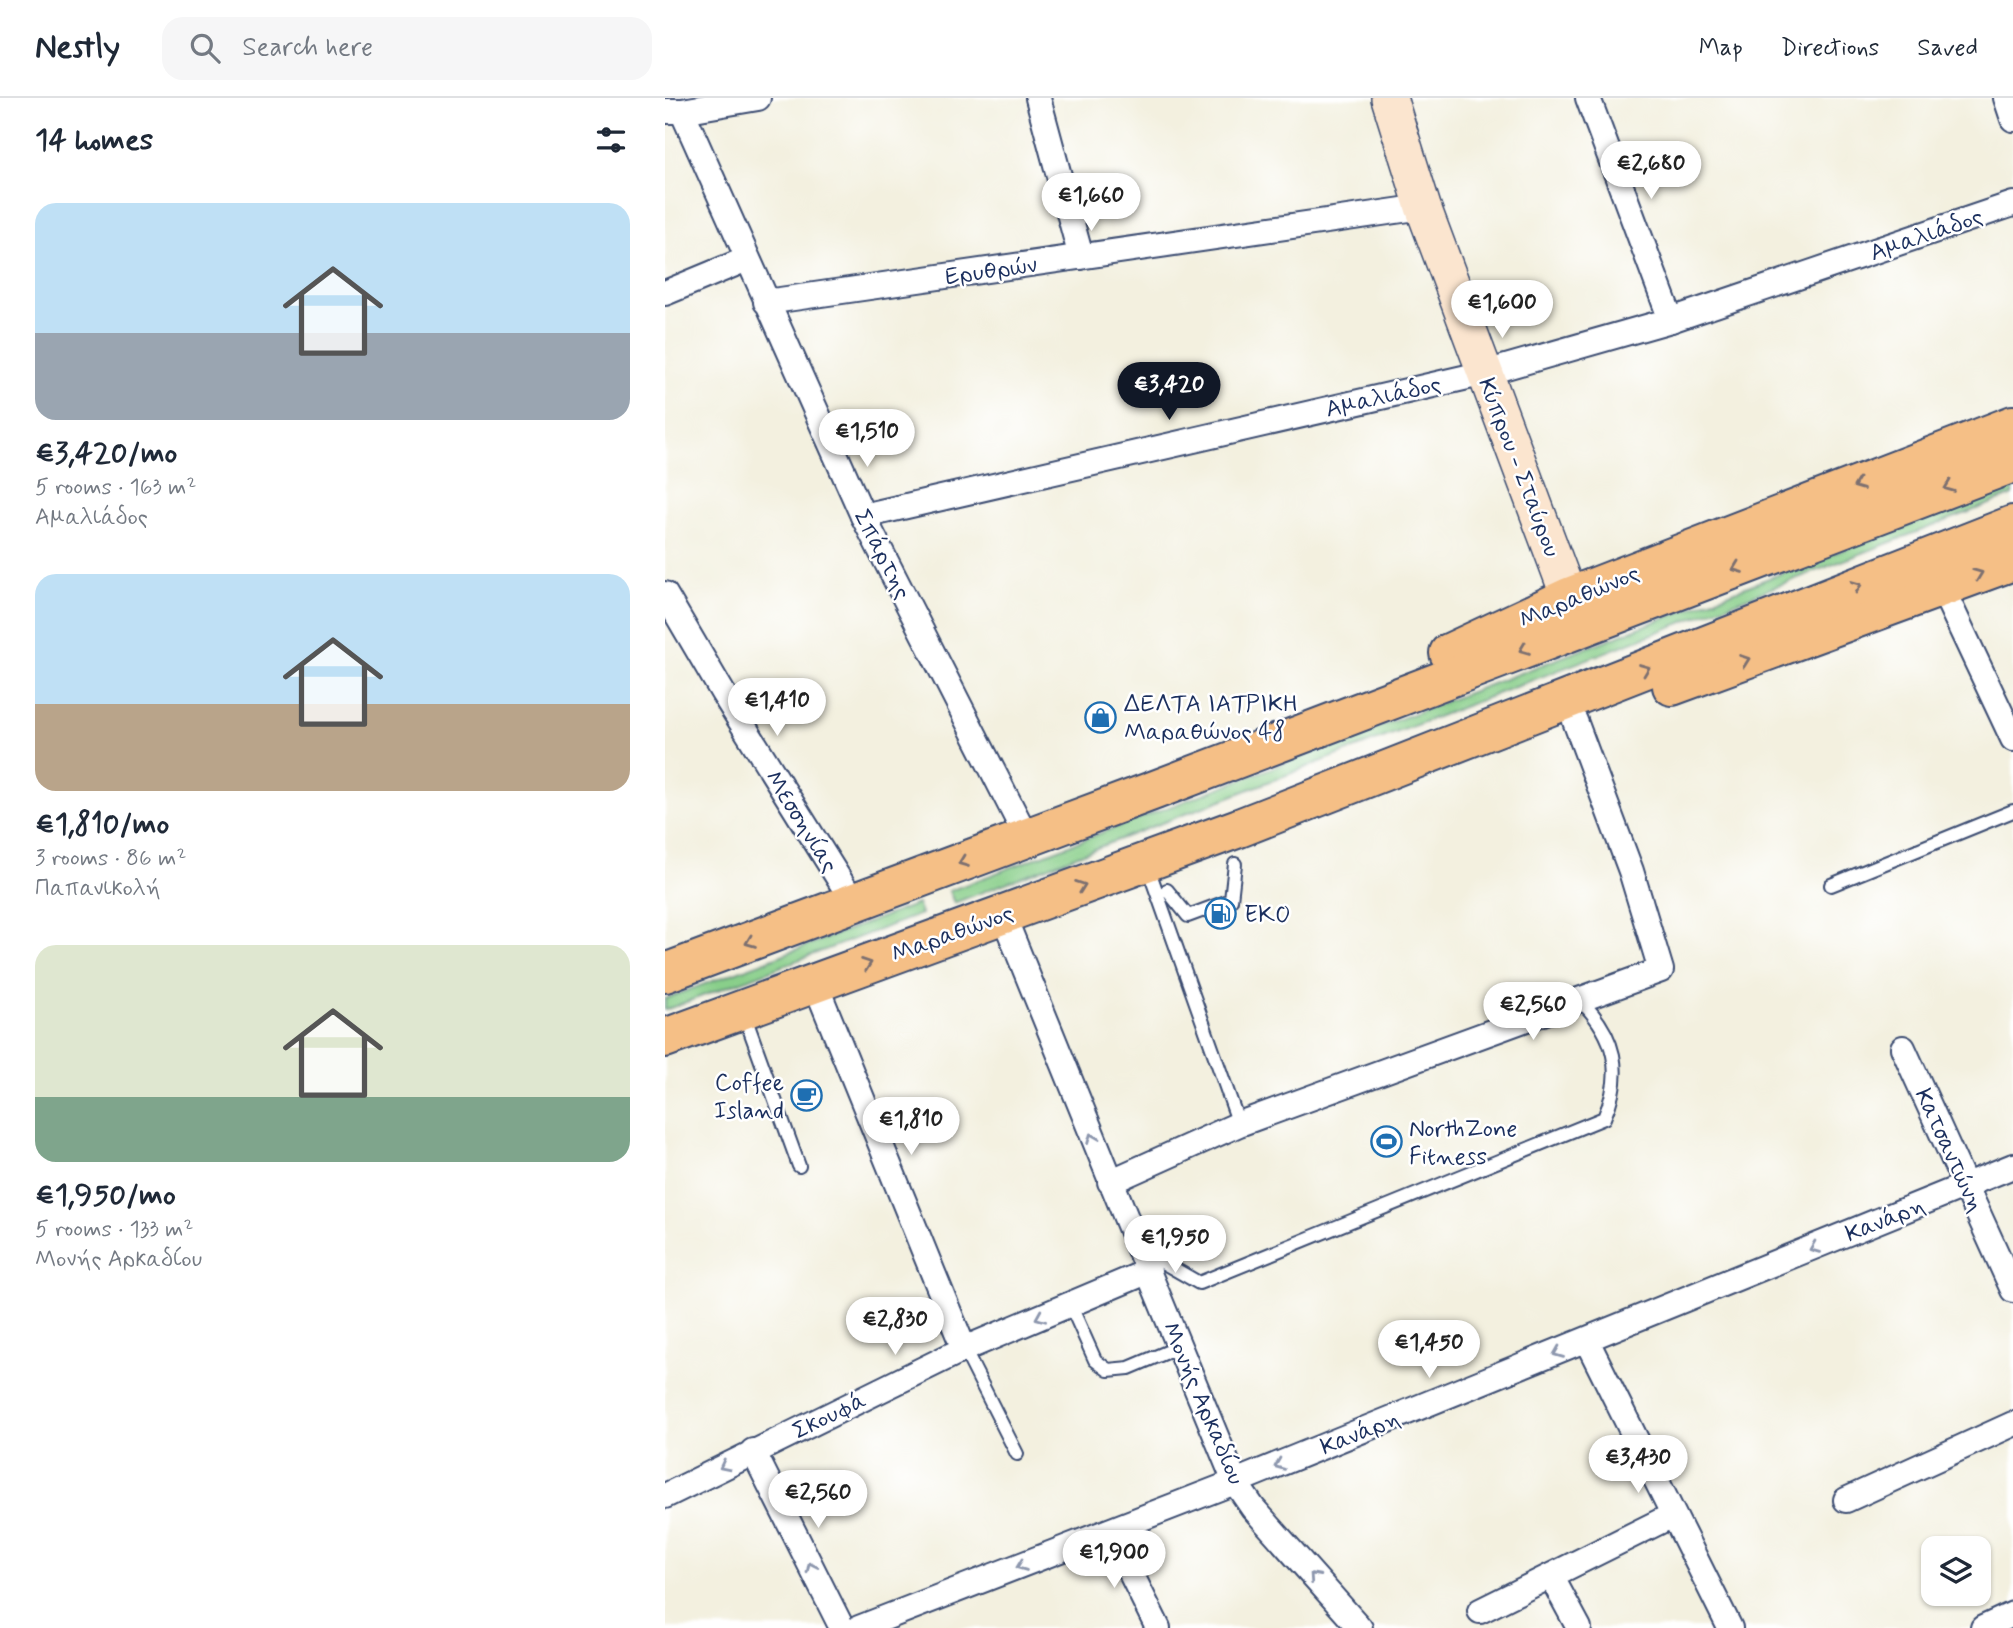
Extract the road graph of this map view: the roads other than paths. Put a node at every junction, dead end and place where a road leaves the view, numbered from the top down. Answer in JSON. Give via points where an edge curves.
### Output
{"nodes":[{"id":1,"x":758,"y":98,"type":"edge"},
{"id":2,"x":1038,"y":98,"type":"edge"},
{"id":3,"x":1389,"y":98,"type":"edge"},
{"id":4,"x":1588,"y":98,"type":"edge"},
{"id":5,"x":2006,"y":98,"type":"edge"},
{"id":6,"x":673,"y":111,"type":"edge"},
{"id":7,"x":2013,"y":119,"type":"edge"},
{"id":8,"x":2013,"y":204,"type":"edge"},
{"id":9,"x":1423,"y":207,"type":"junction"},
{"id":10,"x":1081,"y":257,"type":"junction"},
{"id":11,"x":747,"y":259,"type":"junction"},
{"id":12,"x":665,"y":293,"type":"edge"},
{"id":13,"x":766,"y":302,"type":"junction"},
{"id":14,"x":1671,"y":320,"type":"junction"},
{"id":15,"x":1485,"y":373,"type":"junction"},
{"id":16,"x":2013,"y":425,"type":"edge"},
{"id":17,"x":2013,"y":463,"type":"edge"},
{"id":18,"x":863,"y":516,"type":"junction"},
{"id":19,"x":2013,"y":525,"type":"edge"},
{"id":20,"x":2013,"y":561,"type":"edge"},
{"id":21,"x":1942,"y":588,"type":"junction"},
{"id":22,"x":665,"y":594,"type":"edge"},
{"id":23,"x":1569,"y":597,"type":"junction"},
{"id":24,"x":1575,"y":721,"type":"junction"},
{"id":25,"x":2013,"y":739,"type":"edge"},
{"id":26,"x":1155,"y":790,"type":"junction"},
{"id":27,"x":2013,"y":811,"type":"edge"},
{"id":28,"x":1027,"y":838,"type":"junction"},
{"id":29,"x":1237,"y":846,"type":"junction"},
{"id":30,"x":1156,"y":876,"type":"junction"},
{"id":31,"x":1831,"y":885,"type":"dead end"},
{"id":32,"x":854,"y":903,"type":"junction"},
{"id":33,"x":1003,"y":915,"type":"junction"},
{"id":34,"x":665,"y":974,"type":"edge"},
{"id":35,"x":815,"y":983,"type":"junction"},
{"id":36,"x":1580,"y":1000,"type":"junction"},
{"id":37,"x":742,"y":1010,"type":"junction"},
{"id":38,"x":665,"y":1038,"type":"edge"},
{"id":39,"x":1903,"y":1048,"type":"dead end"},
{"id":40,"x":1239,"y":1124,"type":"junction"},
{"id":41,"x":799,"y":1166,"type":"dead end"},
{"id":42,"x":2013,"y":1166,"type":"edge"},
{"id":43,"x":1109,"y":1182,"type":"junction"},
{"id":44,"x":1967,"y":1185,"type":"junction"},
{"id":45,"x":1144,"y":1260,"type":"junction"},
{"id":46,"x":2013,"y":1290,"type":"edge"},
{"id":47,"x":1070,"y":1304,"type":"junction"},
{"id":48,"x":1587,"y":1341,"type":"junction"},
{"id":49,"x":1179,"y":1347,"type":"junction"},
{"id":50,"x":964,"y":1349,"type":"junction"},
{"id":51,"x":2013,"y":1424,"type":"edge"},
{"id":52,"x":753,"y":1451,"type":"junction"},
{"id":53,"x":1017,"y":1454,"type":"dead end"},
{"id":54,"x":1235,"y":1482,"type":"junction"},
{"id":55,"x":665,"y":1496,"type":"edge"},
{"id":56,"x":1846,"y":1500,"type":"dead end"},
{"id":57,"x":1674,"y":1515,"type":"junction"},
{"id":58,"x":1110,"y":1531,"type":"junction"},
{"id":59,"x":1551,"y":1576,"type":"junction"},
{"id":60,"x":1480,"y":1611,"type":"dead end"},
{"id":61,"x":2013,"y":1614,"type":"edge"},
{"id":62,"x":842,"y":1628,"type":"edge"},
{"id":63,"x":859,"y":1628,"type":"edge"},
{"id":64,"x":1158,"y":1628,"type":"edge"},
{"id":65,"x":1360,"y":1628,"type":"edge"},
{"id":66,"x":1579,"y":1628,"type":"edge"},
{"id":67,"x":1730,"y":1628,"type":"edge"},
{"id":68,"x":1983,"y":1628,"type":"edge"}],
"edges":[{"from":1,"to":6,"type":"street"},
{"from":2,"to":10,"type":"street"},
{"from":3,"to":9,"type":"street","name":"Κύπρου - Σταύρου"},
{"from":4,"to":14,"type":"street"},
{"from":5,"to":7,"type":"street"},
{"from":6,"to":11,"type":"street","name":"Σπάρτης"},
{"from":8,"to":14,"type":"street","name":"Αμαλιάδος"},
{"from":9,"to":10,"type":"street","name":"Ερυθρών"},
{"from":9,"to":15,"type":"street","name":"Κύπρου - Σταύρου"},
{"from":10,"to":13,"type":"street","name":"Ερυθρών"},
{"from":11,"to":12,"type":"street"},
{"from":11,"to":13,"type":"street","name":"Σπάρτης"},
{"from":13,"to":18,"type":"street","name":"Σπάρτης"},
{"from":14,"to":15,"type":"street","name":"Αμαλιάδος"},
{"from":15,"to":18,"type":"street","name":"Αμαλιάδος"},
{"from":15,"to":23,"type":"street","name":"Κύπρου - Σταύρου"},
{"from":16,"to":23,"type":"main road","name":"Μαραθώνος","one_way":true},
{"from":17,"to":26,"type":"main road","name":"Μαραθώνος","one_way":true},
{"from":18,"to":28,"type":"street","name":"Σπάρτης"},
{"from":29,"to":19,"type":"main road","name":"Μαραθώνος","one_way":true},
{"from":21,"to":20,"type":"main road","name":"Μαραθώνος","one_way":true},
{"from":24,"to":21,"type":"main road","name":"Μαραθώνος","one_way":true},
{"from":21,"to":25,"type":"street"},
{"from":22,"to":32,"type":"street","name":"Μεσσηνίας"},
{"from":23,"to":26,"type":"main road","name":"Μαραθώνος"},
{"from":24,"to":29,"type":"main road","name":"Μαραθώνος"},
{"from":24,"to":36,"type":"street","via":[[1631,871],[1661,970]]},
{"from":26,"to":28,"type":"main road","name":"Μαραθώνος"},
{"from":27,"to":31,"type":"lane"},
{"from":28,"to":32,"type":"main road","name":"Μαραθώνος","one_way":true},
{"from":29,"to":30,"type":"main road","name":"Μαραθώνος"},
{"from":29,"to":30,"type":"lane","via":[[1231,900],[1188,916]]},
{"from":33,"to":30,"type":"main road","name":"Μαραθώνος","one_way":true},
{"from":30,"to":40,"type":"lane"},
{"from":32,"to":34,"type":"main road","name":"Μαραθώνος","one_way":true},
{"from":35,"to":33,"type":"main road","name":"Μαραθώνος","one_way":true},
{"from":43,"to":33,"type":"street","name":"Μονής Αρκαδίου","one_way":true},
{"from":35,"to":37,"type":"main road","name":"Μαραθώνος"},
{"from":35,"to":50,"type":"street"},
{"from":36,"to":40,"type":"street"},
{"from":36,"to":45,"type":"lane","via":[[1600,1023],[1612,1050],[1615,1083],[1604,1118],[1199,1283]]},
{"from":37,"to":38,"type":"main road","name":"Μαραθώνος"},
{"from":37,"to":41,"type":"lane"},
{"from":39,"to":44,"type":"street","name":"Κατσαντώνη"},
{"from":40,"to":43,"type":"street"},
{"from":42,"to":44,"type":"street","name":"Κανάρη"},
{"from":43,"to":45,"type":"street","name":"Μονής Αρκαδίου"},
{"from":44,"to":46,"type":"street","name":"Κατσαντώνη"},
{"from":44,"to":48,"type":"street","name":"Κανάρη","one_way":true},
{"from":45,"to":47,"type":"street","name":"Σκουφά"},
{"from":45,"to":49,"type":"street","name":"Μονής Αρκαδίου"},
{"from":47,"to":49,"type":"lane","via":[[1095,1360],[1108,1370],[1129,1368]]},
{"from":47,"to":50,"type":"street","name":"Σκουφά","one_way":true},
{"from":48,"to":54,"type":"street","name":"Κανάρη","one_way":true},
{"from":48,"to":57,"type":"street"},
{"from":49,"to":54,"type":"street","name":"Μονής Αρκαδίου"},
{"from":50,"to":52,"type":"street","name":"Σκουφά"},
{"from":50,"to":53,"type":"lane"},
{"from":51,"to":56,"type":"street"},
{"from":52,"to":55,"type":"street","name":"Σκουφά","one_way":true},
{"from":62,"to":52,"type":"street","one_way":true},
{"from":54,"to":58,"type":"street","name":"Κανάρη"},
{"from":65,"to":54,"type":"street","name":"Μονής Αρκαδίου","one_way":true},
{"from":57,"to":59,"type":"street"},
{"from":57,"to":67,"type":"street"},
{"from":58,"to":63,"type":"street","name":"Κανάρη","one_way":true},
{"from":58,"to":64,"type":"street"},
{"from":59,"to":60,"type":"street"},
{"from":59,"to":66,"type":"street"},
{"from":61,"to":68,"type":"street"}]}
